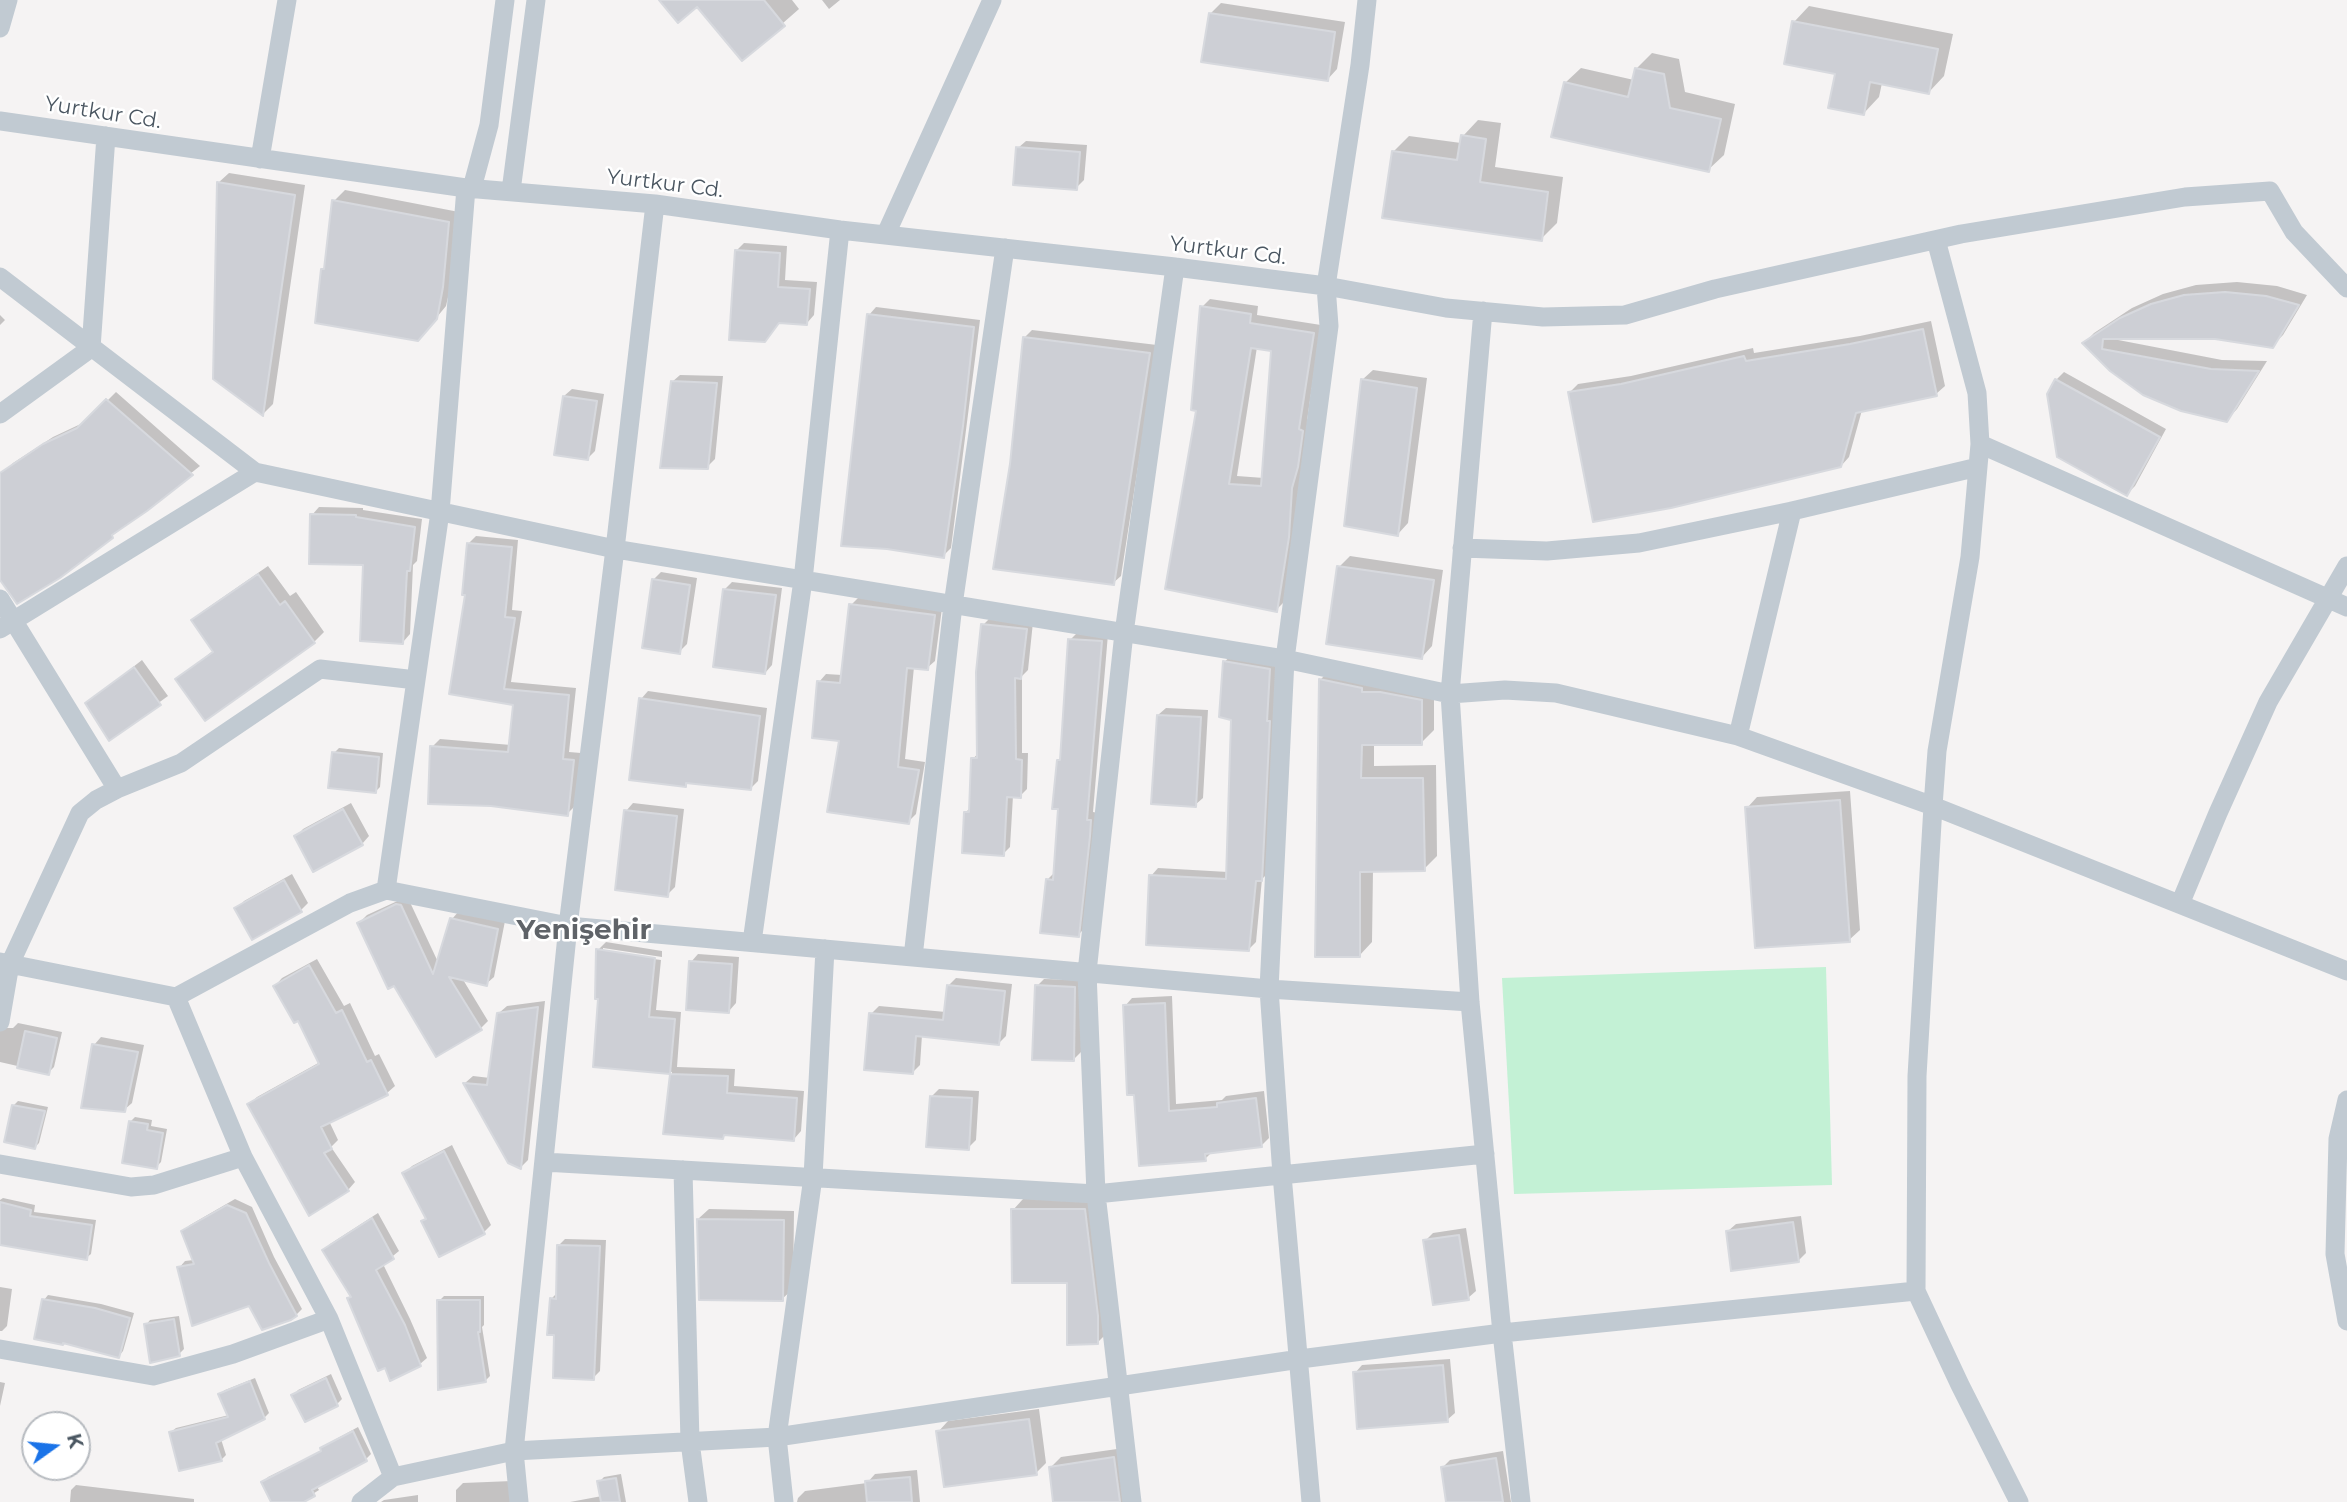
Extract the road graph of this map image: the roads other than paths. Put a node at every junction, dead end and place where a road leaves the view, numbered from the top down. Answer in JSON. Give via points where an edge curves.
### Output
{"nodes":[{"id":1,"x":8,"y":0,"type":"edge"},
{"id":2,"x":287,"y":0,"type":"edge"},
{"id":3,"x":505,"y":0,"type":"edge"},
{"id":4,"x":536,"y":0,"type":"edge"},
{"id":5,"x":992,"y":0,"type":"edge"},
{"id":6,"x":1367,"y":0,"type":"edge"},
{"id":7,"x":0,"y":28,"type":"edge"},
{"id":8,"x":0,"y":121,"type":"edge"},
{"id":9,"x":106,"y":136,"type":"junction"},
{"id":10,"x":260,"y":159,"type":"junction"},
{"id":11,"x":469,"y":188,"type":"junction"},
{"id":12,"x":511,"y":191,"type":"junction"},
{"id":13,"x":655,"y":204,"type":"junction"},
{"id":14,"x":841,"y":230,"type":"junction"},
{"id":15,"x":886,"y":234,"type":"junction"},
{"id":16,"x":1936,"y":240,"type":"junction"},
{"id":17,"x":1005,"y":248,"type":"junction"},
{"id":18,"x":1175,"y":267,"type":"junction"},
{"id":19,"x":0,"y":277,"type":"edge"},
{"id":20,"x":1326,"y":286,"type":"junction"},
{"id":21,"x":2347,"y":288,"type":"edge"},
{"id":22,"x":1483,"y":311,"type":"junction"},
{"id":23,"x":91,"y":348,"type":"junction"},
{"id":24,"x":0,"y":414,"type":"edge"},
{"id":25,"x":1980,"y":444,"type":"junction"},
{"id":26,"x":1978,"y":467,"type":"junction"},
{"id":27,"x":255,"y":472,"type":"junction"},
{"id":28,"x":1792,"y":511,"type":"junction"},
{"id":29,"x":440,"y":512,"type":"junction"},
{"id":30,"x":1462,"y":548,"type":"junction"},
{"id":31,"x":615,"y":549,"type":"junction"},
{"id":32,"x":2347,"y":566,"type":"edge"},
{"id":33,"x":803,"y":580,"type":"junction"},
{"id":34,"x":0,"y":599,"type":"edge"},
{"id":35,"x":2328,"y":599,"type":"junction"},
{"id":36,"x":953,"y":605,"type":"junction"},
{"id":37,"x":2347,"y":607,"type":"edge"},
{"id":38,"x":7,"y":624,"type":"edge"},
{"id":39,"x":1124,"y":633,"type":"junction"},
{"id":40,"x":1284,"y":659,"type":"junction"},
{"id":41,"x":416,"y":680,"type":"junction"},
{"id":42,"x":1450,"y":694,"type":"junction"},
{"id":43,"x":1738,"y":736,"type":"junction"},
{"id":44,"x":117,"y":789,"type":"junction"},
{"id":45,"x":1933,"y":806,"type":"junction"},
{"id":46,"x":386,"y":890,"type":"junction"},
{"id":47,"x":2180,"y":905,"type":"junction"},
{"id":48,"x":568,"y":926,"type":"junction"},
{"id":49,"x":752,"y":942,"type":"junction"},
{"id":50,"x":825,"y":949,"type":"junction"},
{"id":51,"x":913,"y":957,"type":"junction"},
{"id":52,"x":5,"y":963,"type":"edge"},
{"id":53,"x":2347,"y":971,"type":"edge"},
{"id":54,"x":1087,"y":972,"type":"junction"},
{"id":55,"x":1269,"y":989,"type":"junction"},
{"id":56,"x":176,"y":997,"type":"junction"},
{"id":57,"x":1470,"y":1002,"type":"junction"},
{"id":58,"x":0,"y":1022,"type":"edge"},
{"id":59,"x":2347,"y":1100,"type":"edge"},
{"id":60,"x":1485,"y":1154,"type":"junction"},
{"id":61,"x":243,"y":1157,"type":"junction"},
{"id":62,"x":544,"y":1162,"type":"junction"},
{"id":63,"x":0,"y":1164,"type":"edge"},
{"id":64,"x":684,"y":1170,"type":"junction"},
{"id":65,"x":1282,"y":1175,"type":"junction"},
{"id":66,"x":813,"y":1177,"type":"junction"},
{"id":67,"x":1096,"y":1194,"type":"junction"},
{"id":68,"x":1916,"y":1291,"type":"junction"},
{"id":69,"x":329,"y":1319,"type":"junction"},
{"id":70,"x":2347,"y":1321,"type":"edge"},
{"id":71,"x":1502,"y":1333,"type":"junction"},
{"id":72,"x":0,"y":1349,"type":"edge"},
{"id":73,"x":1300,"y":1359,"type":"junction"},
{"id":74,"x":1117,"y":1387,"type":"junction"},
{"id":75,"x":777,"y":1437,"type":"junction"},
{"id":76,"x":690,"y":1441,"type":"junction"},
{"id":77,"x":514,"y":1451,"type":"junction"},
{"id":78,"x":393,"y":1477,"type":"junction"},
{"id":79,"x":360,"y":1502,"type":"edge"},
{"id":80,"x":519,"y":1502,"type":"edge"},
{"id":81,"x":698,"y":1502,"type":"edge"},
{"id":82,"x":784,"y":1502,"type":"edge"},
{"id":83,"x":1132,"y":1502,"type":"edge"},
{"id":84,"x":1311,"y":1502,"type":"edge"},
{"id":85,"x":1521,"y":1502,"type":"edge"},
{"id":86,"x":2019,"y":1502,"type":"edge"}],
"edges":[{"from":1,"to":7,"type":"street"},
{"from":2,"to":10,"type":"street"},
{"from":3,"to":11,"type":"street","via":[[489,125]]},
{"from":4,"to":12,"type":"street"},
{"from":5,"to":15,"type":"street"},
{"from":6,"to":20,"type":"street"},
{"from":8,"to":9,"type":"street","name":"Yurtkur Cd."},
{"from":9,"to":10,"type":"street","name":"Yurtkur Cd."},
{"from":9,"to":23,"type":"street"},
{"from":10,"to":11,"type":"street","name":"Yurtkur Cd."},
{"from":11,"to":12,"type":"street","name":"Yurtkur Cd."},
{"from":11,"to":29,"type":"street"},
{"from":12,"to":13,"type":"street","name":"Yurtkur Cd."},
{"from":13,"to":14,"type":"street","name":"Yurtkur Cd."},
{"from":13,"to":31,"type":"street"},
{"from":14,"to":15,"type":"street","name":"Yurtkur Cd."},
{"from":14,"to":33,"type":"street"},
{"from":15,"to":17,"type":"street","name":"Yurtkur Cd."},
{"from":16,"to":21,"type":"street","name":"Yurtkur Cd.","via":[[2185,197],[2270,191],[2294,232]]},
{"from":16,"to":22,"type":"street","name":"Yurtkur Cd.","via":[[1715,289],[1625,315],[1543,317]]},
{"from":16,"to":25,"type":"street","via":[[1978,393]]},
{"from":17,"to":18,"type":"street","name":"Yurtkur Cd."},
{"from":17,"to":36,"type":"street"},
{"from":18,"to":20,"type":"street","name":"Yurtkur Cd."},
{"from":18,"to":39,"type":"street"},
{"from":19,"to":23,"type":"street"},
{"from":20,"to":22,"type":"street","name":"Yurtkur Cd."},
{"from":20,"to":40,"type":"street","via":[[1329,326]]},
{"from":22,"to":30,"type":"street"},
{"from":23,"to":24,"type":"street"},
{"from":23,"to":27,"type":"street"},
{"from":25,"to":26,"type":"street"},
{"from":25,"to":35,"type":"street"},
{"from":26,"to":28,"type":"street"},
{"from":26,"to":45,"type":"street","via":[[1970,556],[1937,751]]},
{"from":27,"to":29,"type":"street"},
{"from":27,"to":38,"type":"street"},
{"from":28,"to":30,"type":"street","via":[[1639,543],[1547,551]]},
{"from":28,"to":43,"type":"street"},
{"from":29,"to":31,"type":"street"},
{"from":29,"to":41,"type":"street"},
{"from":30,"to":42,"type":"street"},
{"from":31,"to":33,"type":"street"},
{"from":31,"to":48,"type":"street"},
{"from":32,"to":35,"type":"street"},
{"from":33,"to":36,"type":"street"},
{"from":33,"to":49,"type":"street"},
{"from":34,"to":38,"type":"street"},
{"from":35,"to":37,"type":"street"},
{"from":35,"to":47,"type":"street","via":[[2268,702]]},
{"from":36,"to":39,"type":"street"},
{"from":36,"to":51,"type":"street"},
{"from":38,"to":44,"type":"street"},
{"from":39,"to":40,"type":"street"},
{"from":39,"to":54,"type":"street"},
{"from":40,"to":42,"type":"street"},
{"from":40,"to":55,"type":"street"},
{"from":41,"to":44,"type":"street","via":[[320,669],[181,763]]},
{"from":41,"to":46,"type":"street"},
{"from":42,"to":43,"type":"street","via":[[1556,693]]},
{"from":42,"to":57,"type":"street"},
{"from":43,"to":45,"type":"street"},
{"from":44,"to":52,"type":"street","via":[[80,813]]},
{"from":45,"to":47,"type":"street"},
{"from":45,"to":68,"type":"street","via":[[1917,1076]]},
{"from":46,"to":48,"type":"street"},
{"from":46,"to":56,"type":"street","via":[[350,903]]},
{"from":47,"to":53,"type":"street"},
{"from":48,"to":49,"type":"street"},
{"from":48,"to":62,"type":"street"},
{"from":49,"to":50,"type":"street"},
{"from":50,"to":51,"type":"street"},
{"from":50,"to":66,"type":"street"},
{"from":51,"to":54,"type":"street"},
{"from":52,"to":56,"type":"street"},
{"from":52,"to":58,"type":"street"},
{"from":54,"to":55,"type":"street"},
{"from":54,"to":67,"type":"street"},
{"from":55,"to":57,"type":"street"},
{"from":55,"to":65,"type":"street"},
{"from":56,"to":61,"type":"street"},
{"from":57,"to":60,"type":"street"},
{"from":59,"to":70,"type":"street","via":[[2338,1139],[2334,1254]]},
{"from":60,"to":65,"type":"street"},
{"from":60,"to":71,"type":"street"},
{"from":61,"to":63,"type":"street","via":[[154,1185],[131,1187]]},
{"from":61,"to":69,"type":"street"},
{"from":62,"to":64,"type":"street"},
{"from":62,"to":77,"type":"street"},
{"from":64,"to":66,"type":"street"},
{"from":64,"to":76,"type":"street"},
{"from":65,"to":67,"type":"street"},
{"from":65,"to":73,"type":"street"},
{"from":66,"to":67,"type":"street"},
{"from":66,"to":75,"type":"street"},
{"from":67,"to":74,"type":"street"},
{"from":68,"to":71,"type":"street"},
{"from":68,"to":86,"type":"street"},
{"from":69,"to":72,"type":"street","via":[[233,1354],[153,1376]]},
{"from":69,"to":78,"type":"street"},
{"from":71,"to":73,"type":"street"},
{"from":71,"to":85,"type":"street"},
{"from":73,"to":74,"type":"street"},
{"from":73,"to":84,"type":"street"},
{"from":74,"to":75,"type":"street"},
{"from":74,"to":83,"type":"street"},
{"from":75,"to":76,"type":"street"},
{"from":75,"to":82,"type":"street"},
{"from":76,"to":77,"type":"street"},
{"from":76,"to":81,"type":"street"},
{"from":77,"to":78,"type":"street"},
{"from":77,"to":80,"type":"street"},
{"from":78,"to":79,"type":"street"}]}
